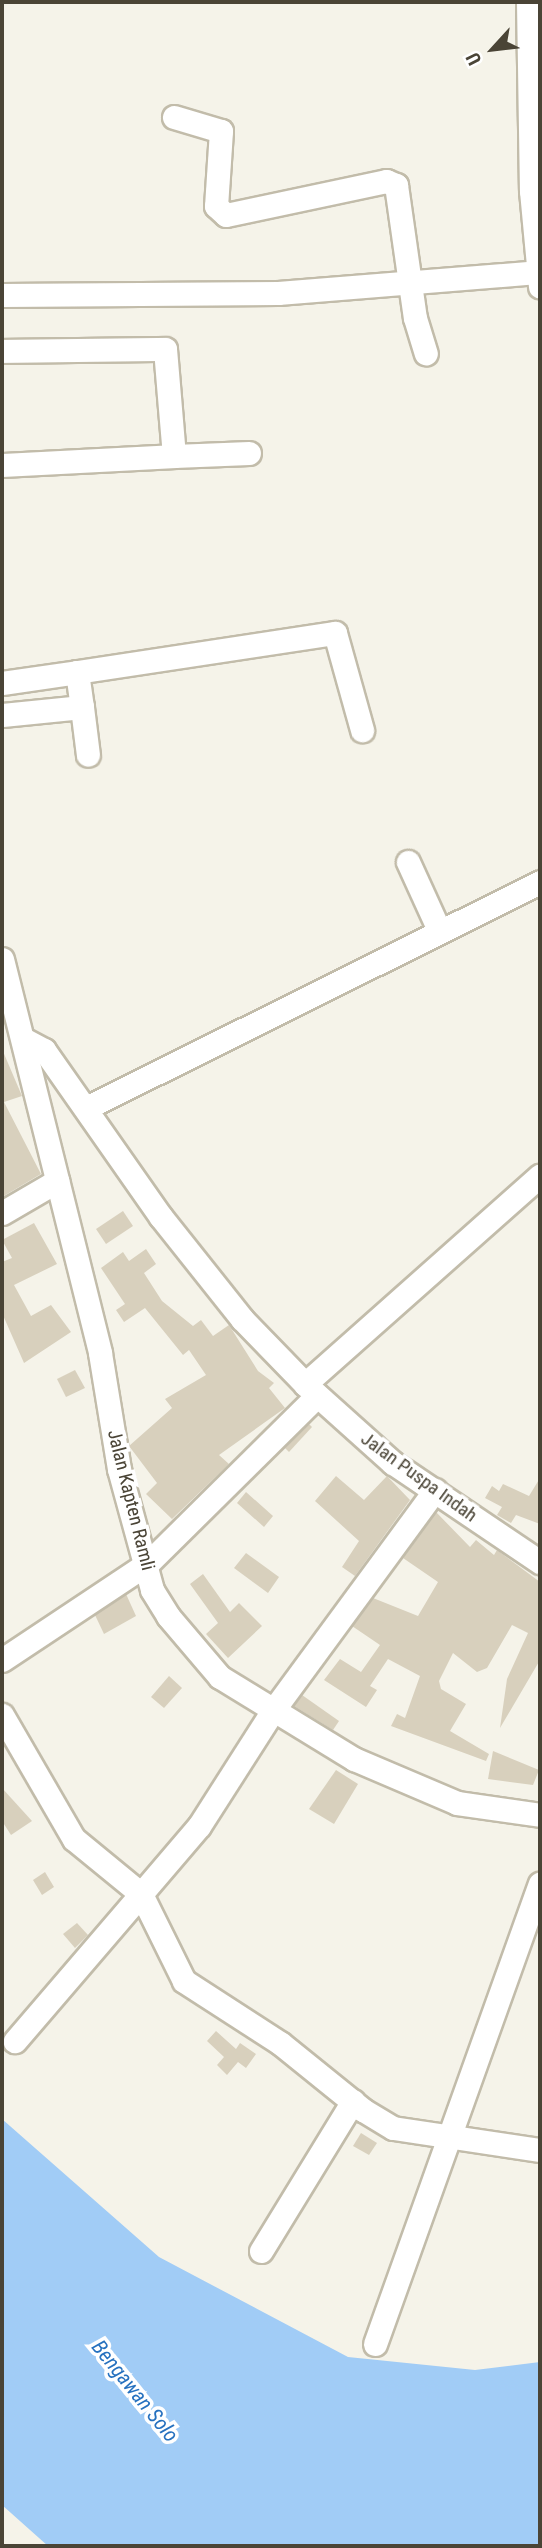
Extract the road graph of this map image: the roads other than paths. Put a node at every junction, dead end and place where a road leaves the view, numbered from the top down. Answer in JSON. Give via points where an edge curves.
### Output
{"nodes":[{"id":1,"x":528,"y":2,"type":"edge"},
{"id":2,"x":174,"y":117,"type":"dead end"},
{"id":3,"x":538,"y":266,"type":"edge"},
{"id":4,"x":409,"y":285,"type":"junction"},
{"id":5,"x":2,"y":295,"type":"edge"},
{"id":6,"x":2,"y":351,"type":"edge"},
{"id":7,"x":426,"y":352,"type":"dead end"},
{"id":8,"x":249,"y":453,"type":"dead end"},
{"id":9,"x":174,"y":456,"type":"junction"},
{"id":10,"x":2,"y":466,"type":"edge"},
{"id":11,"x":77,"y":672,"type":"junction"},
{"id":12,"x":2,"y":683,"type":"edge"},
{"id":13,"x":82,"y":707,"type":"junction"},
{"id":14,"x":2,"y":715,"type":"edge"},
{"id":15,"x":362,"y":730,"type":"dead end"},
{"id":16,"x":88,"y":755,"type":"dead end"},
{"id":17,"x":408,"y":862,"type":"dead end"},
{"id":18,"x":540,"y":882,"type":"edge"},
{"id":19,"x":439,"y":930,"type":"junction"},
{"id":20,"x":2,"y":959,"type":"edge"},
{"id":21,"x":23,"y":1039,"type":"junction"},
{"id":22,"x":86,"y":1108,"type":"junction"},
{"id":23,"x":540,"y":1175,"type":"edge"},
{"id":24,"x":57,"y":1181,"type":"junction"},
{"id":25,"x":2,"y":1213,"type":"edge"},
{"id":26,"x":311,"y":1390,"type":"junction"},
{"id":27,"x":435,"y":1490,"type":"junction"},
{"id":28,"x":540,"y":1562,"type":"edge"},
{"id":29,"x":148,"y":1563,"type":"junction"},
{"id":30,"x":2,"y":1660,"type":"edge"},
{"id":31,"x":272,"y":1712,"type":"junction"},
{"id":32,"x":2,"y":1715,"type":"edge"},
{"id":33,"x":540,"y":1815,"type":"edge"},
{"id":34,"x":540,"y":1884,"type":"edge"},
{"id":35,"x":141,"y":1894,"type":"junction"},
{"id":36,"x":15,"y":2041,"type":"dead end"},
{"id":37,"x":352,"y":2101,"type":"junction"},
{"id":38,"x":454,"y":2133,"type":"junction"},
{"id":39,"x":540,"y":2150,"type":"edge"},
{"id":40,"x":261,"y":2251,"type":"dead end"},
{"id":41,"x":375,"y":2344,"type":"dead end"}],
"edges":[{"from":1,"to":3,"type":"street"},
{"from":2,"to":4,"type":"street","via":[[221,131],[216,206],[226,215],[386,181],[396,185]]},
{"from":3,"to":4,"type":"street"},
{"from":4,"to":5,"type":"street"},
{"from":4,"to":7,"type":"street"},
{"from":6,"to":9,"type":"street","via":[[165,349]]},
{"from":8,"to":9,"type":"street"},
{"from":9,"to":10,"type":"street"},
{"from":11,"to":12,"type":"street"},
{"from":11,"to":13,"type":"street"},
{"from":11,"to":15,"type":"street","via":[[335,633]]},
{"from":13,"to":14,"type":"street"},
{"from":13,"to":16,"type":"street"},
{"from":17,"to":19,"type":"street"},
{"from":18,"to":19,"type":"street"},
{"from":19,"to":22,"type":"street"},
{"from":20,"to":21,"type":"street","name":"Jalan Kapten Ramli"},
{"from":21,"to":22,"type":"street","name":"Jalan Puspa Indah","via":[[44,1050]]},
{"from":21,"to":24,"type":"street","name":"Jalan Kapten Ramli"},
{"from":22,"to":26,"type":"street","name":"Jalan Puspa Indah","via":[[242,1319]]},
{"from":23,"to":26,"type":"street"},
{"from":24,"to":25,"type":"street"},
{"from":24,"to":29,"type":"street","name":"Jalan Kapten Ramli","via":[[100,1353],[119,1469]]},
{"from":26,"to":27,"type":"street","name":"Jalan Puspa Indah","via":[[393,1463]]},
{"from":26,"to":29,"type":"street"},
{"from":27,"to":28,"type":"street","name":"Jalan Puspa Indah"},
{"from":27,"to":31,"type":"street"},
{"from":29,"to":30,"type":"street"},
{"from":29,"to":31,"type":"street","name":"Jalan Kapten Ramli","via":[[152,1590],[196,1652]]},
{"from":31,"to":33,"type":"street","name":"Jalan Kapten Ramli","via":[[399,1782],[457,1803]]},
{"from":31,"to":35,"type":"street","via":[[199,1826]]},
{"from":32,"to":35,"type":"street","via":[[74,1839]]},
{"from":34,"to":38,"type":"street"},
{"from":35,"to":36,"type":"street"},
{"from":35,"to":37,"type":"street","via":[[184,1981],[280,2043]]},
{"from":37,"to":38,"type":"street","via":[[393,2128]]},
{"from":37,"to":40,"type":"street"},
{"from":38,"to":39,"type":"street"},
{"from":38,"to":41,"type":"street"}]}
